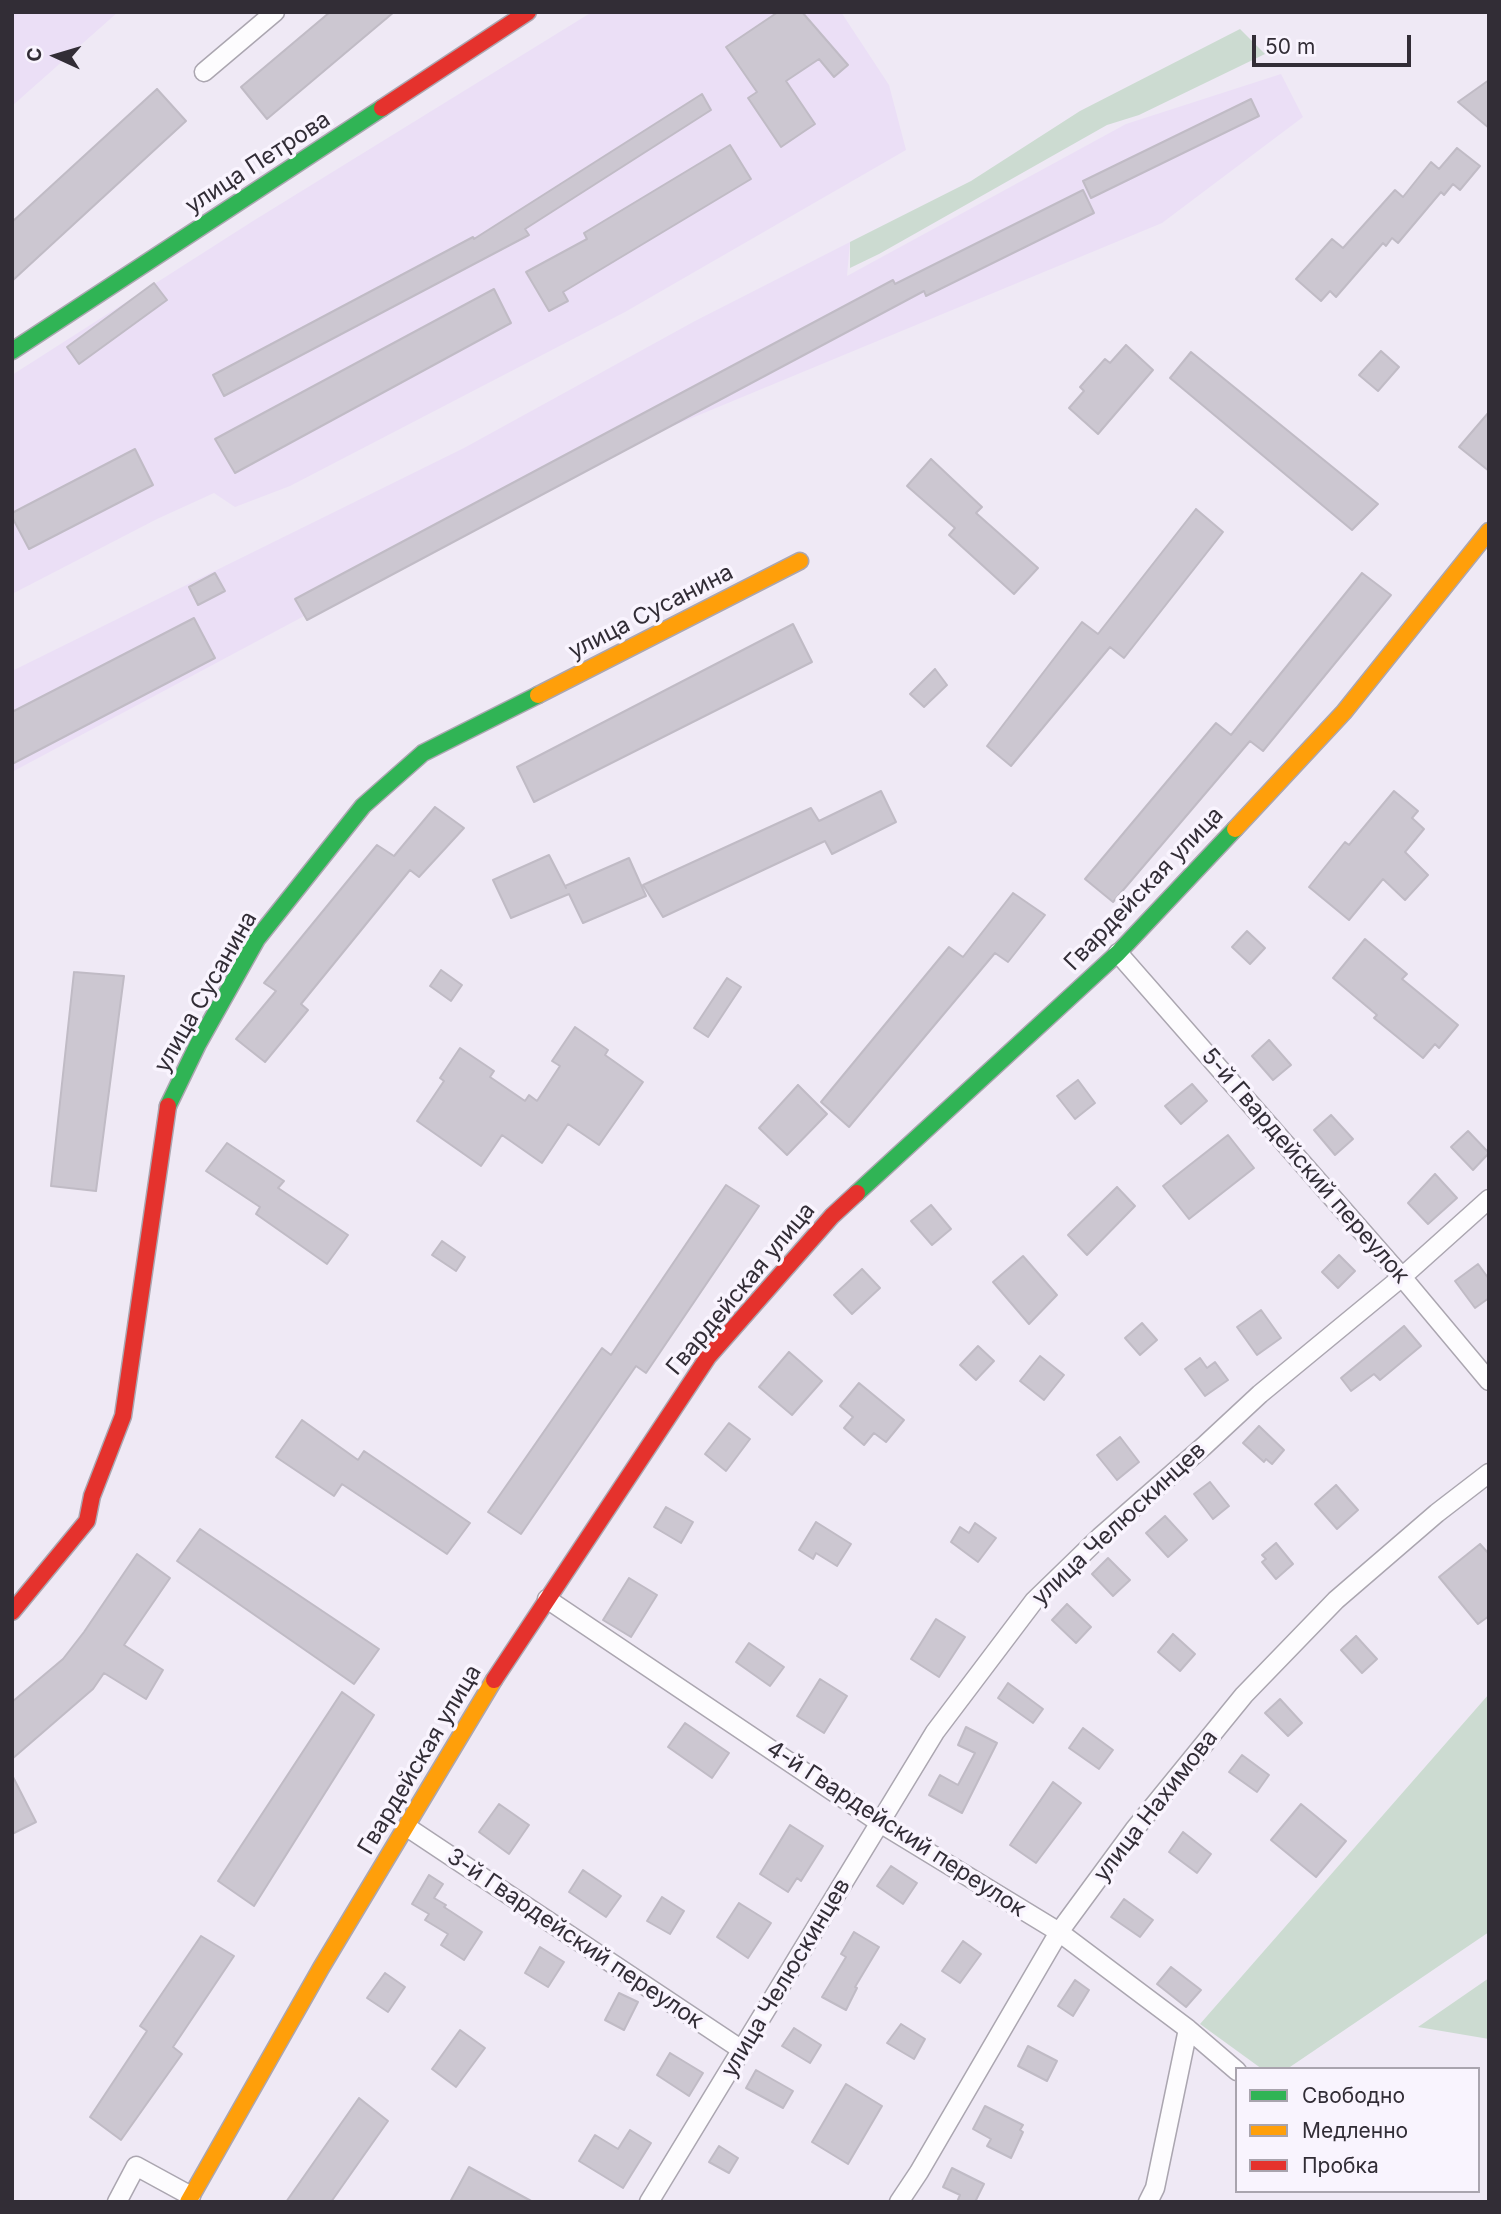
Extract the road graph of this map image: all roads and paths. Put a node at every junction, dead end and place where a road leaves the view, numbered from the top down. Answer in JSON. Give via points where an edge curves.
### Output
{"nodes":[{"id":1,"x":275,"y":12,"type":"edge"},
{"id":2,"x":528,"y":12,"type":"edge"},
{"id":3,"x":204,"y":72,"type":"dead end"},
{"id":4,"x":12,"y":351,"type":"edge"},
{"id":5,"x":1487,"y":536,"type":"edge"},
{"id":6,"x":800,"y":561,"type":"dead end"},
{"id":7,"x":1118,"y":953,"type":"junction"},
{"id":8,"x":1489,"y":1199,"type":"edge"},
{"id":9,"x":1402,"y":1277,"type":"junction"},
{"id":10,"x":1489,"y":1381,"type":"edge"},
{"id":11,"x":1489,"y":1473,"type":"edge"},
{"id":12,"x":547,"y":1599,"type":"junction"},
{"id":13,"x":12,"y":1612,"type":"edge"},
{"id":14,"x":880,"y":1824,"type":"junction"},
{"id":15,"x":407,"y":1827,"type":"junction"},
{"id":16,"x":1059,"y":1932,"type":"junction"},
{"id":17,"x":1188,"y":2029,"type":"junction"},
{"id":18,"x":742,"y":2050,"type":"junction"},
{"id":19,"x":1235,"y":2069,"type":"edge"},
{"id":20,"x":190,"y":2199,"type":"edge"},
{"id":21,"x":117,"y":2202,"type":"edge"},
{"id":22,"x":649,"y":2202,"type":"edge"},
{"id":23,"x":899,"y":2202,"type":"edge"},
{"id":24,"x":1148,"y":2202,"type":"edge"}],
"edges":[{"from":1,"to":3,"type":"street"},
{"from":2,"to":4,"type":"main road","name":"улица Петрова"},
{"from":5,"to":7,"type":"main road","name":"Гвардейская улица","via":[[1344,712]]},
{"from":6,"to":13,"type":"main road","name":"улица Сусанина","via":[[423,752],[363,806],[257,939],[169,1106],[123,1416],[87,1521]]},
{"from":7,"to":9,"type":"street","name":"5-й Гвардейский переулок"},
{"from":7,"to":12,"type":"main road","name":"Гвардейская улица","via":[[823,1226],[708,1357]]},
{"from":8,"to":9,"type":"street","name":"улица Челюскинцев"},
{"from":9,"to":10,"type":"street","name":"5-й Гвардейский переулок"},
{"from":9,"to":14,"type":"street","name":"улица Челюскинцев","via":[[1260,1394],[1034,1601],[935,1732]]},
{"from":11,"to":16,"type":"street","name":"улица Нахимова","via":[[1336,1600],[1244,1695],[1134,1830]]},
{"from":12,"to":14,"type":"street","name":"4-й Гвардейский переулок"},
{"from":12,"to":15,"type":"main road","name":"Гвардейская улица"},
{"from":14,"to":16,"type":"street","name":"4-й Гвардейский переулок"},
{"from":14,"to":18,"type":"street","name":"улица Челюскинцев"},
{"from":15,"to":18,"type":"street","name":"3-й Гвардейский переулок"},
{"from":15,"to":20,"type":"main road","name":"Гвардейская улица"},
{"from":16,"to":17,"type":"street","name":"4-й Гвардейский переулок"},
{"from":16,"to":23,"type":"street","name":"улица Нахимова"},
{"from":17,"to":19,"type":"street","name":"4-й Гвардейский переулок"},
{"from":17,"to":24,"type":"street","via":[[1155,2188]]},
{"from":18,"to":22,"type":"street","name":"улица Челюскинцев"},
{"from":20,"to":21,"type":"street","via":[[136,2166]]}]}
